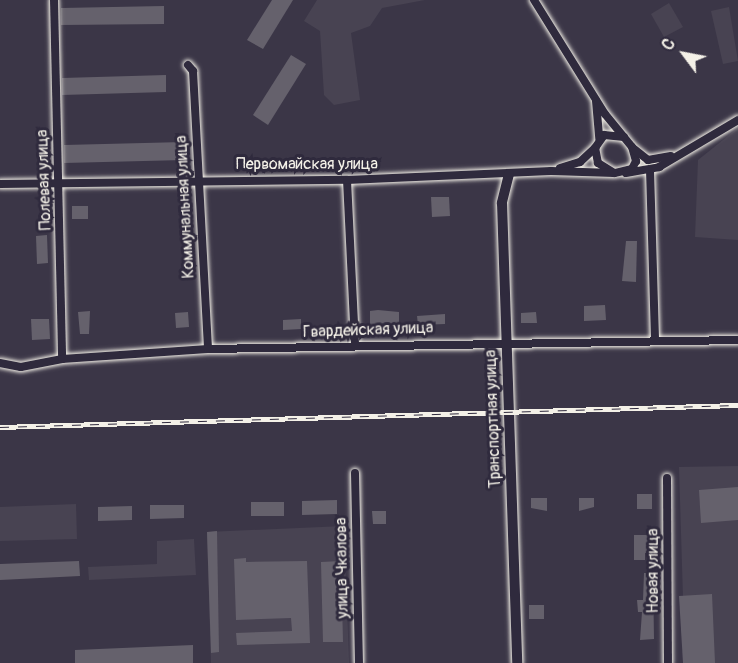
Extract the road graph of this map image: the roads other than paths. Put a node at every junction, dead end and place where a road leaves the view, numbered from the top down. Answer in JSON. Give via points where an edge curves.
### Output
{"nodes":[{"id":1,"x":54,"y":0,"type":"edge"},
{"id":2,"x":534,"y":0,"type":"edge"},
{"id":3,"x":188,"y":65,"type":"dead end"},
{"id":4,"x":595,"y":94,"type":"junction"},
{"id":5,"x":738,"y":120,"type":"edge"},
{"id":6,"x":624,"y":137,"type":"junction"},
{"id":7,"x":599,"y":139,"type":"junction"},
{"id":8,"x":632,"y":147,"type":"junction"},
{"id":9,"x":594,"y":148,"type":"junction"},
{"id":10,"x":688,"y":149,"type":"junction"},
{"id":11,"x":650,"y":170,"type":"junction"},
{"id":12,"x":551,"y":171,"type":"junction"},
{"id":13,"x":614,"y":173,"type":"junction"},
{"id":14,"x":508,"y":174,"type":"junction"},
{"id":15,"x":626,"y":174,"type":"junction"},
{"id":16,"x":200,"y":179,"type":"junction"},
{"id":17,"x":347,"y":180,"type":"junction"},
{"id":18,"x":59,"y":183,"type":"junction"},
{"id":19,"x":0,"y":184,"type":"edge"},
{"id":20,"x":655,"y":339,"type":"junction"},
{"id":21,"x":738,"y":340,"type":"edge"},
{"id":22,"x":504,"y":341,"type":"junction"},
{"id":23,"x":355,"y":345,"type":"junction"},
{"id":24,"x":208,"y":349,"type":"junction"},
{"id":25,"x":62,"y":359,"type":"junction"},
{"id":26,"x":0,"y":363,"type":"edge"},
{"id":27,"x":355,"y":473,"type":"dead end"},
{"id":28,"x":667,"y":478,"type":"dead end"},
{"id":29,"x":359,"y":663,"type":"edge"},
{"id":30,"x":517,"y":663,"type":"edge"},
{"id":31,"x":668,"y":663,"type":"edge"}],
"edges":[{"from":1,"to":18,"type":"street","name":"Полевая улица"},
{"from":2,"to":4,"type":"street"},
{"from":3,"to":16,"type":"street","name":"Коммунальная улица","via":[[193,71]]},
{"from":4,"to":6,"type":"street"},
{"from":4,"to":7,"type":"street"},
{"from":5,"to":10,"type":"street"},
{"from":6,"to":7,"type":"street","via":[[616,133]]},
{"from":6,"to":8,"type":"street"},
{"from":7,"to":9,"type":"street"},
{"from":8,"to":10,"type":"street","via":[[654,160]]},
{"from":8,"to":15,"type":"street","via":[[636,161]]},
{"from":9,"to":12,"type":"street","via":[[580,162]]},
{"from":9,"to":13,"type":"street","via":[[598,163]]},
{"from":10,"to":11,"type":"street"},
{"from":11,"to":15,"type":"street"},
{"from":11,"to":20,"type":"street"},
{"from":12,"to":13,"type":"street","name":"Первомайская улица"},
{"from":12,"to":14,"type":"street","name":"Первомайская улица"},
{"from":13,"to":15,"type":"street"},
{"from":14,"to":17,"type":"street","name":"Первомайская улица"},
{"from":14,"to":22,"type":"street","name":"Транспортная улица","via":[[502,203]]},
{"from":16,"to":17,"type":"street","name":"Первомайская улица"},
{"from":16,"to":18,"type":"street","name":"Первомайская улица"},
{"from":16,"to":24,"type":"street","name":"Коммунальная улица"},
{"from":17,"to":23,"type":"street"},
{"from":18,"to":19,"type":"street","name":"Первомайская улица"},
{"from":18,"to":25,"type":"street","name":"Полевая улица"},
{"from":20,"to":21,"type":"street","name":"Гвардейская улица"},
{"from":20,"to":22,"type":"street","name":"Гвардейская улица"},
{"from":22,"to":23,"type":"street","name":"Гвардейская улица"},
{"from":22,"to":30,"type":"street","name":"Транспортная улица"},
{"from":23,"to":24,"type":"street","name":"Гвардейская улица"},
{"from":24,"to":25,"type":"street","name":"Гвардейская улица"},
{"from":25,"to":26,"type":"street","name":"Гвардейская улица","via":[[21,367]]},
{"from":27,"to":29,"type":"street","name":"улица Чкалова"},
{"from":28,"to":31,"type":"street","name":"Новая улица"}]}
